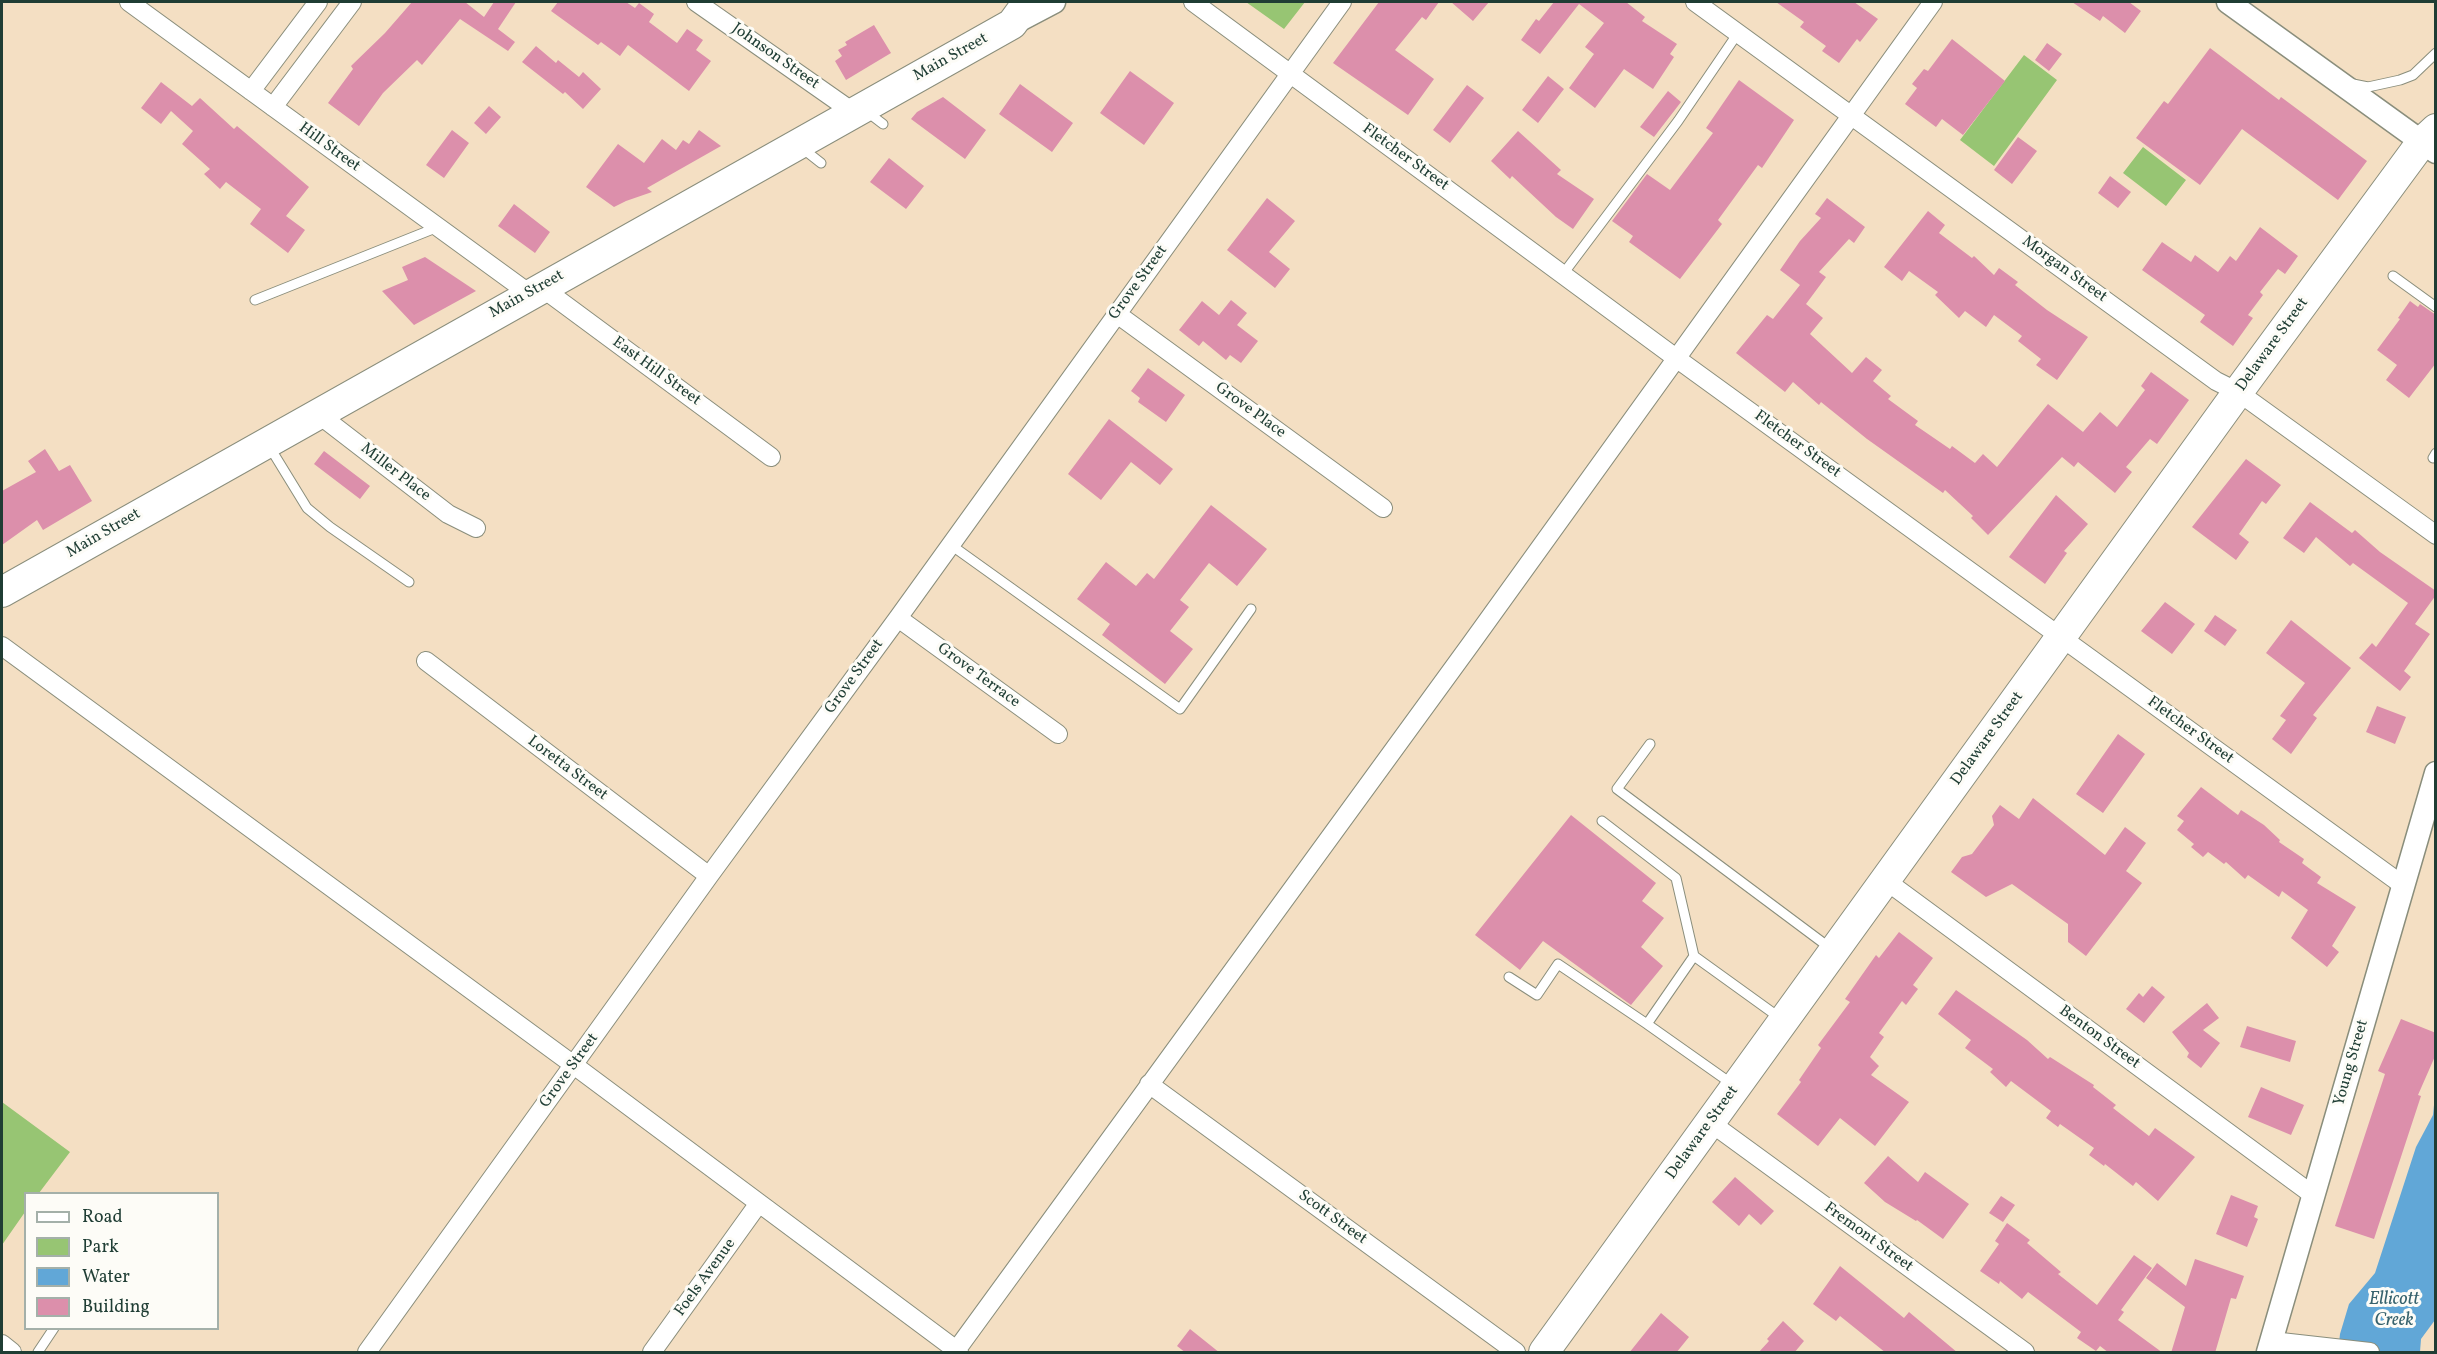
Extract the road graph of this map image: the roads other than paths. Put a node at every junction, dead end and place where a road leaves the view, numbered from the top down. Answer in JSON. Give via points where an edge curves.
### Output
{"nodes":[{"id":1,"x":129,"y":2,"type":"edge"},
{"id":2,"x":318,"y":2,"type":"edge"},
{"id":3,"x":352,"y":2,"type":"edge"},
{"id":4,"x":696,"y":2,"type":"edge"},
{"id":5,"x":1054,"y":2,"type":"edge"},
{"id":6,"x":1193,"y":2,"type":"edge"},
{"id":7,"x":1342,"y":2,"type":"edge"},
{"id":8,"x":1695,"y":2,"type":"edge"},
{"id":9,"x":1933,"y":2,"type":"edge"},
{"id":10,"x":2228,"y":2,"type":"edge"},
{"id":11,"x":1020,"y":13,"type":"edge"},
{"id":12,"x":1738,"y":33,"type":"junction"},
{"id":13,"x":2436,"y":53,"type":"edge"},
{"id":14,"x":1291,"y":74,"type":"junction"},
{"id":15,"x":2337,"y":81,"type":"junction"},
{"id":16,"x":251,"y":91,"type":"junction"},
{"id":17,"x":273,"y":107,"type":"junction"},
{"id":18,"x":866,"y":114,"type":"junction"},
{"id":19,"x":1850,"y":116,"type":"junction"},
{"id":20,"x":2431,"y":141,"type":"edge"},
{"id":21,"x":796,"y":144,"type":"junction"},
{"id":22,"x":821,"y":163,"type":"dead end"},
{"id":23,"x":438,"y":227,"type":"junction"},
{"id":24,"x":1563,"y":274,"type":"junction"},
{"id":25,"x":2393,"y":276,"type":"dead end"},
{"id":26,"x":535,"y":291,"type":"junction"},
{"id":27,"x":255,"y":300,"type":"dead end"},
{"id":28,"x":2436,"y":307,"type":"edge"},
{"id":29,"x":1117,"y":314,"type":"junction"},
{"id":30,"x":1676,"y":358,"type":"junction"},
{"id":31,"x":2238,"y":392,"type":"junction"},
{"id":32,"x":317,"y":413,"type":"junction"},
{"id":33,"x":266,"y":442,"type":"junction"},
{"id":34,"x":771,"y":457,"type":"dead end"},
{"id":35,"x":1383,"y":508,"type":"dead end"},
{"id":36,"x":476,"y":528,"type":"dead end"},
{"id":37,"x":2436,"y":535,"type":"edge"},
{"id":38,"x":951,"y":545,"type":"junction"},
{"id":39,"x":410,"y":582,"type":"dead end"},
{"id":40,"x":2,"y":592,"type":"edge"},
{"id":41,"x":1251,"y":609,"type":"dead end"},
{"id":42,"x":898,"y":618,"type":"junction"},
{"id":43,"x":2061,"y":638,"type":"junction"},
{"id":44,"x":2,"y":646,"type":"edge"},
{"id":45,"x":426,"y":661,"type":"dead end"},
{"id":46,"x":1058,"y":734,"type":"dead end"},
{"id":47,"x":1650,"y":744,"type":"dead end"},
{"id":48,"x":2436,"y":773,"type":"edge"},
{"id":49,"x":1602,"y":821,"type":"dead end"},
{"id":50,"x":709,"y":876,"type":"junction"},
{"id":51,"x":1885,"y":880,"type":"junction"},
{"id":52,"x":2404,"y":886,"type":"junction"},
{"id":53,"x":1834,"y":951,"type":"junction"},
{"id":54,"x":1694,"y":956,"type":"junction"},
{"id":55,"x":1509,"y":977,"type":"dead end"},
{"id":56,"x":1784,"y":1022,"type":"junction"},
{"id":57,"x":1647,"y":1024,"type":"junction"},
{"id":58,"x":574,"y":1066,"type":"junction"},
{"id":59,"x":1149,"y":1084,"type":"junction"},
{"id":60,"x":1737,"y":1087,"type":"junction"},
{"id":61,"x":1711,"y":1123,"type":"junction"},
{"id":62,"x":2313,"y":1195,"type":"junction"},
{"id":63,"x":759,"y":1203,"type":"junction"},
{"id":64,"x":53,"y":1330,"type":"edge"},
{"id":65,"x":2,"y":1344,"type":"edge"},
{"id":66,"x":2270,"y":1347,"type":"edge"},
{"id":67,"x":957,"y":1352,"type":"edge"},
{"id":68,"x":12,"y":1353,"type":"edge"},
{"id":69,"x":38,"y":1353,"type":"edge"},
{"id":70,"x":367,"y":1353,"type":"edge"},
{"id":71,"x":652,"y":1353,"type":"edge"},
{"id":72,"x":1516,"y":1353,"type":"edge"},
{"id":73,"x":1544,"y":1353,"type":"edge"},
{"id":74,"x":2025,"y":1353,"type":"edge"},
{"id":75,"x":2370,"y":1353,"type":"edge"}],
"edges":[{"from":1,"to":16,"type":"street","name":"Hill Street"},
{"from":2,"to":16,"type":"street"},
{"from":3,"to":17,"type":"street"},
{"from":4,"to":18,"type":"street","name":"Johnson Street"},
{"from":5,"to":11,"type":"street","name":"Main Street"},
{"from":6,"to":14,"type":"street","name":"Fletcher Street"},
{"from":7,"to":14,"type":"street","name":"Grove Street"},
{"from":8,"to":12,"type":"street","name":"Morgan Street"},
{"from":9,"to":19,"type":"street"},
{"from":10,"to":15,"type":"street"},
{"from":11,"to":18,"type":"main road","name":"Main Street"},
{"from":12,"to":19,"type":"street","name":"Morgan Street"},
{"from":12,"to":24,"type":"lane","via":[[1678,121]]},
{"from":13,"to":15,"type":"lane","via":[[2413,75],[2385,85],[2368,87]]},
{"from":14,"to":24,"type":"street","name":"Fletcher Street"},
{"from":14,"to":29,"type":"street","name":"Grove Street"},
{"from":15,"to":20,"type":"street"},
{"from":16,"to":17,"type":"street","name":"Hill Street"},
{"from":17,"to":23,"type":"street","name":"Hill Street"},
{"from":18,"to":21,"type":"main road","name":"Main Street"},
{"from":19,"to":30,"type":"street"},
{"from":19,"to":31,"type":"street","name":"Morgan Street","via":[[2216,381]]},
{"from":20,"to":31,"type":"main road","name":"Delaware Street"},
{"from":21,"to":22,"type":"lane"},
{"from":21,"to":26,"type":"main road","name":"Main Street"},
{"from":23,"to":26,"type":"street","name":"Hill Street"},
{"from":23,"to":27,"type":"lane"},
{"from":24,"to":30,"type":"street","name":"Fletcher Street"},
{"from":25,"to":28,"type":"lane"},
{"from":26,"to":32,"type":"main road","name":"Main Street"},
{"from":26,"to":34,"type":"street","name":"East Hill Street"},
{"from":29,"to":35,"type":"street","name":"Grove Place"},
{"from":29,"to":38,"type":"street","name":"Grove Street"},
{"from":30,"to":43,"type":"street","name":"Fletcher Street"},
{"from":30,"to":59,"type":"street"},
{"from":31,"to":37,"type":"street","name":"Morgan Street"},
{"from":31,"to":43,"type":"main road","name":"Delaware Street"},
{"from":32,"to":33,"type":"main road","name":"Main Street"},
{"from":32,"to":36,"type":"street","name":"Miller Place","via":[[448,514]]},
{"from":33,"to":39,"type":"lane","via":[[308,508]]},
{"from":33,"to":40,"type":"main road","name":"Main Street"},
{"from":38,"to":41,"type":"lane","via":[[1180,709]]},
{"from":38,"to":42,"type":"street","name":"Grove Street"},
{"from":42,"to":46,"type":"street","name":"Grove Terrace"},
{"from":42,"to":50,"type":"street","name":"Grove Street"},
{"from":43,"to":51,"type":"main road","name":"Delaware Street"},
{"from":43,"to":52,"type":"street","name":"Fletcher Street"},
{"from":44,"to":58,"type":"street"},
{"from":45,"to":50,"type":"street","name":"Loretta Street"},
{"from":47,"to":53,"type":"lane","via":[[1617,789]]},
{"from":48,"to":52,"type":"street","name":"Young Street"},
{"from":49,"to":54,"type":"lane","via":[[1676,878]]},
{"from":50,"to":58,"type":"street","name":"Grove Street"},
{"from":51,"to":53,"type":"main road","name":"Delaware Street"},
{"from":51,"to":62,"type":"street","name":"Benton Street"},
{"from":52,"to":62,"type":"street","name":"Young Street"},
{"from":53,"to":56,"type":"main road","name":"Delaware Street"},
{"from":54,"to":56,"type":"lane"},
{"from":54,"to":57,"type":"lane"},
{"from":55,"to":57,"type":"lane","via":[[1537,995],[1558,964]]},
{"from":56,"to":60,"type":"main road","name":"Delaware Street"},
{"from":57,"to":60,"type":"lane"},
{"from":58,"to":63,"type":"street"},
{"from":58,"to":70,"type":"street","name":"Grove Street"},
{"from":59,"to":67,"type":"street"},
{"from":59,"to":72,"type":"street","name":"Scott Street"},
{"from":60,"to":61,"type":"main road","name":"Delaware Street"},
{"from":61,"to":73,"type":"main road","name":"Delaware Street"},
{"from":61,"to":74,"type":"street","name":"Fremont Street"},
{"from":62,"to":66,"type":"street","name":"Young Street"},
{"from":63,"to":67,"type":"street"},
{"from":63,"to":71,"type":"street","name":"Foels Avenue"},
{"from":64,"to":69,"type":"lane"},
{"from":65,"to":68,"type":"street"},
{"from":66,"to":75,"type":"street"}]}
